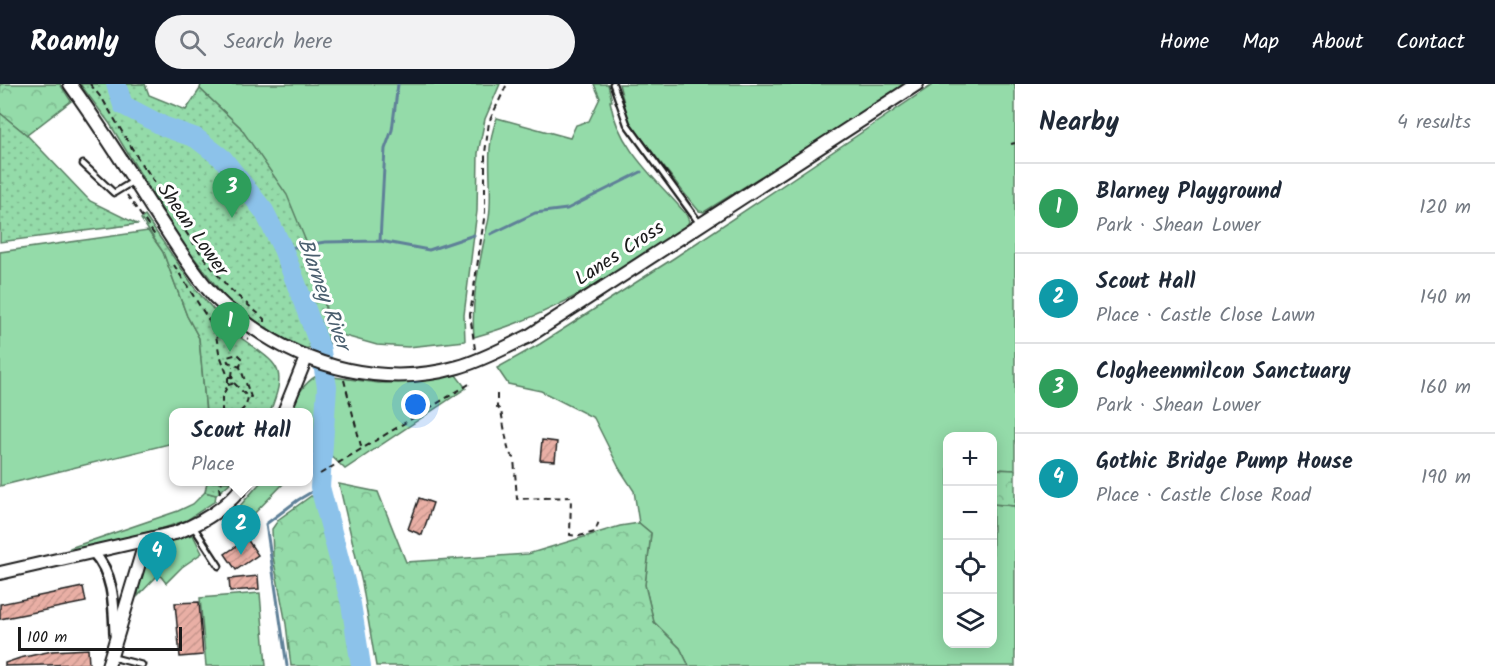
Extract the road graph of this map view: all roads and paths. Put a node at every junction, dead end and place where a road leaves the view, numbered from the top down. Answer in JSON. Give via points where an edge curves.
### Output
{"nodes":[{"id":1,"x":70,"y":84,"type":"edge"},
{"id":2,"x":90,"y":84,"type":"edge"},
{"id":3,"x":507,"y":84,"type":"edge"},
{"id":4,"x":613,"y":84,"type":"edge"},
{"id":5,"x":917,"y":84,"type":"edge"},
{"id":6,"x":84,"y":164,"type":"dead end"},
{"id":7,"x":146,"y":169,"type":"junction"},
{"id":8,"x":135,"y":180,"type":"junction"},
{"id":9,"x":122,"y":188,"type":"junction"},
{"id":10,"x":700,"y":224,"type":"junction"},
{"id":11,"x":160,"y":243,"type":"dead end"},
{"id":12,"x":172,"y":260,"type":"dead end"},
{"id":13,"x":262,"y":328,"type":"dead end"},
{"id":14,"x":216,"y":335,"type":"junction"},
{"id":15,"x":252,"y":340,"type":"dead end"},
{"id":16,"x":286,"y":349,"type":"junction"},
{"id":17,"x":312,"y":360,"type":"junction"},
{"id":18,"x":478,"y":360,"type":"junction"},
{"id":19,"x":233,"y":366,"type":"junction"},
{"id":20,"x":240,"y":367,"type":"junction"},
{"id":21,"x":343,"y":374,"type":"junction"},
{"id":22,"x":228,"y":377,"type":"junction"},
{"id":23,"x":232,"y":377,"type":"junction"},
{"id":24,"x":297,"y":381,"type":"junction"},
{"id":25,"x":234,"y":383,"type":"junction"},
{"id":26,"x":471,"y":383,"type":"dead end"},
{"id":27,"x":228,"y":386,"type":"junction"},
{"id":28,"x":497,"y":394,"type":"dead end"},
{"id":29,"x":248,"y":397,"type":"junction"},
{"id":30,"x":222,"y":408,"type":"edge"},
{"id":31,"x":244,"y":408,"type":"edge"},
{"id":32,"x":287,"y":408,"type":"edge"},
{"id":33,"x":362,"y":450,"type":"junction"},
{"id":34,"x":320,"y":474,"type":"dead end"},
{"id":35,"x":243,"y":486,"type":"edge"},
{"id":36,"x":599,"y":521,"type":"dead end"},
{"id":37,"x":194,"y":526,"type":"junction"},
{"id":38,"x":146,"y":540,"type":"junction"},
{"id":39,"x":93,"y":552,"type":"junction"},
{"id":40,"x":219,"y":566,"type":"dead end"},
{"id":41,"x":0,"y":573,"type":"edge"},
{"id":42,"x":111,"y":656,"type":"edge"},
{"id":43,"x":142,"y":665,"type":"edge"}],
"edges":[{"from":1,"to":8,"type":"street","name":"Shean Lower"},
{"from":2,"to":7,"type":"path"},
{"from":3,"to":18,"type":"path","via":[[489,122],[485,153],[484,220],[470,315]]},
{"from":4,"to":10,"type":"lane","via":[[627,124]]},
{"from":5,"to":10,"type":"street","name":"Lanes Cross"},
{"from":6,"to":9,"type":"lane","via":[[114,193]]},
{"from":7,"to":8,"type":"path"},
{"from":7,"to":13,"type":"path","via":[[198,250],[222,280],[264,319]]},
{"from":8,"to":9,"type":"lane"},
{"from":8,"to":16,"type":"street","name":"Shean Lower","via":[[207,289],[258,332]]},
{"from":9,"to":11,"type":"path"},
{"from":10,"to":18,"type":"street","name":"Lanes Cross","via":[[529,336]]},
{"from":12,"to":14,"type":"path"},
{"from":14,"to":15,"type":"path","via":[[238,335]]},
{"from":14,"to":22,"type":"path"},
{"from":16,"to":17,"type":"street","name":"Shean Lower"},
{"from":16,"to":24,"type":"street","via":[[293,356]]},
{"from":17,"to":21,"type":"street","name":"Lanes Cross"},
{"from":17,"to":24,"type":"street"},
{"from":18,"to":21,"type":"street","name":"Lanes Cross","via":[[418,375]]},
{"from":19,"to":20,"type":"path"},
{"from":19,"to":20,"type":"path","via":[[227,357],[238,354],[242,358]]},
{"from":19,"to":23,"type":"path"},
{"from":20,"to":29,"type":"path"},
{"from":21,"to":33,"type":"path"},
{"from":22,"to":23,"type":"path"},
{"from":22,"to":27,"type":"path"},
{"from":23,"to":25,"type":"path"},
{"from":24,"to":32,"type":"street"},
{"from":25,"to":27,"type":"path"},
{"from":25,"to":29,"type":"path"},
{"from":26,"to":33,"type":"path"},
{"from":27,"to":30,"type":"path"},
{"from":28,"to":36,"type":"path","via":[[509,453],[514,458],[517,499],[571,497],[570,535],[595,532]]},
{"from":29,"to":31,"type":"path"},
{"from":33,"to":34,"type":"path"},
{"from":35,"to":37,"type":"street","via":[[224,506]]},
{"from":37,"to":38,"type":"street"},
{"from":37,"to":40,"type":"lane"},
{"from":38,"to":39,"type":"street"},
{"from":38,"to":42,"type":"street"},
{"from":39,"to":41,"type":"street"},
{"from":39,"to":42,"type":"street","via":[[110,582],[114,609]]},
{"from":42,"to":43,"type":"lane"}]}
